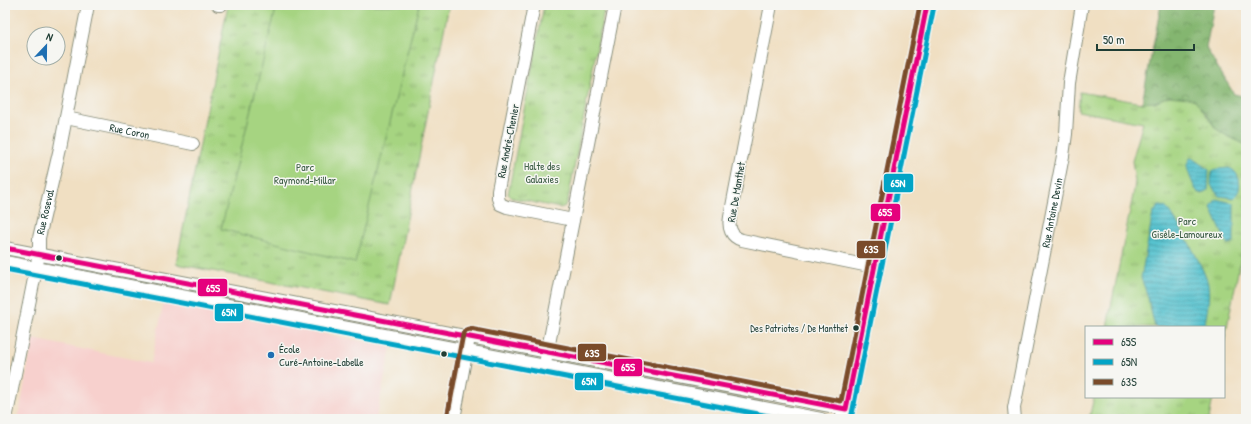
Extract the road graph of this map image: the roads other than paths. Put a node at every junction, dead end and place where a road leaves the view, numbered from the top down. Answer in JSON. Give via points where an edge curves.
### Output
{"nodes":[{"id":1,"x":88,"y":5,"type":"edge"},
{"id":2,"x":534,"y":5,"type":"edge"},
{"id":3,"x":615,"y":5,"type":"edge"},
{"id":4,"x":771,"y":5,"type":"edge"},
{"id":5,"x":1082,"y":5,"type":"edge"},
{"id":6,"x":923,"y":6,"type":"edge"},
{"id":7,"x":66,"y":118,"type":"junction"},
{"id":8,"x":193,"y":144,"type":"dead end"},
{"id":9,"x":573,"y":220,"type":"junction"},
{"id":10,"x":5,"y":248,"type":"edge"},
{"id":11,"x":39,"y":254,"type":"junction"},
{"id":12,"x":5,"y":262,"type":"edge"},
{"id":13,"x":874,"y":267,"type":"junction"},
{"id":14,"x":36,"y":268,"type":"junction"},
{"id":15,"x":470,"y":336,"type":"junction"},
{"id":16,"x":467,"y":351,"type":"junction"},
{"id":17,"x":548,"y":351,"type":"junction"},
{"id":18,"x":545,"y":366,"type":"junction"},
{"id":19,"x":845,"y":414,"type":"edge"},
{"id":20,"x":6,"y":419,"type":"edge"},
{"id":21,"x":454,"y":419,"type":"edge"},
{"id":22,"x":821,"y":419,"type":"edge"},
{"id":23,"x":1015,"y":419,"type":"edge"}],
"edges":[{"from":1,"to":7,"type":"street","name":"Rue Roseval"},
{"from":2,"to":9,"type":"street","name":"Rue André-Chenier","via":[[498,198],[500,204],[507,207]]},
{"from":3,"to":9,"type":"street"},
{"from":4,"to":13,"type":"street","name":"Rue De Manthet","via":[[730,217],[730,230],[733,236],[742,240]]},
{"from":5,"to":23,"type":"street","name":"Rue Antoine Devin","via":[[1069,83],[1063,156],[1014,408]]},
{"from":6,"to":13,"type":"street"},
{"from":7,"to":8,"type":"street","name":"Rue Coron"},
{"from":7,"to":11,"type":"street","name":"Rue Roseval","via":[[39,238]]},
{"from":9,"to":17,"type":"street"},
{"from":10,"to":11,"type":"street"},
{"from":11,"to":14,"type":"street","name":"Rue Roseval"},
{"from":11,"to":15,"type":"street"},
{"from":12,"to":14,"type":"street"},
{"from":13,"to":19,"type":"street"},
{"from":14,"to":16,"type":"street"},
{"from":14,"to":20,"type":"street","name":"Rue Roseval"},
{"from":15,"to":16,"type":"street"},
{"from":15,"to":17,"type":"street"},
{"from":16,"to":18,"type":"street"},
{"from":16,"to":21,"type":"street"},
{"from":17,"to":18,"type":"street"},
{"from":17,"to":19,"type":"street"},
{"from":18,"to":22,"type":"street"}]}
